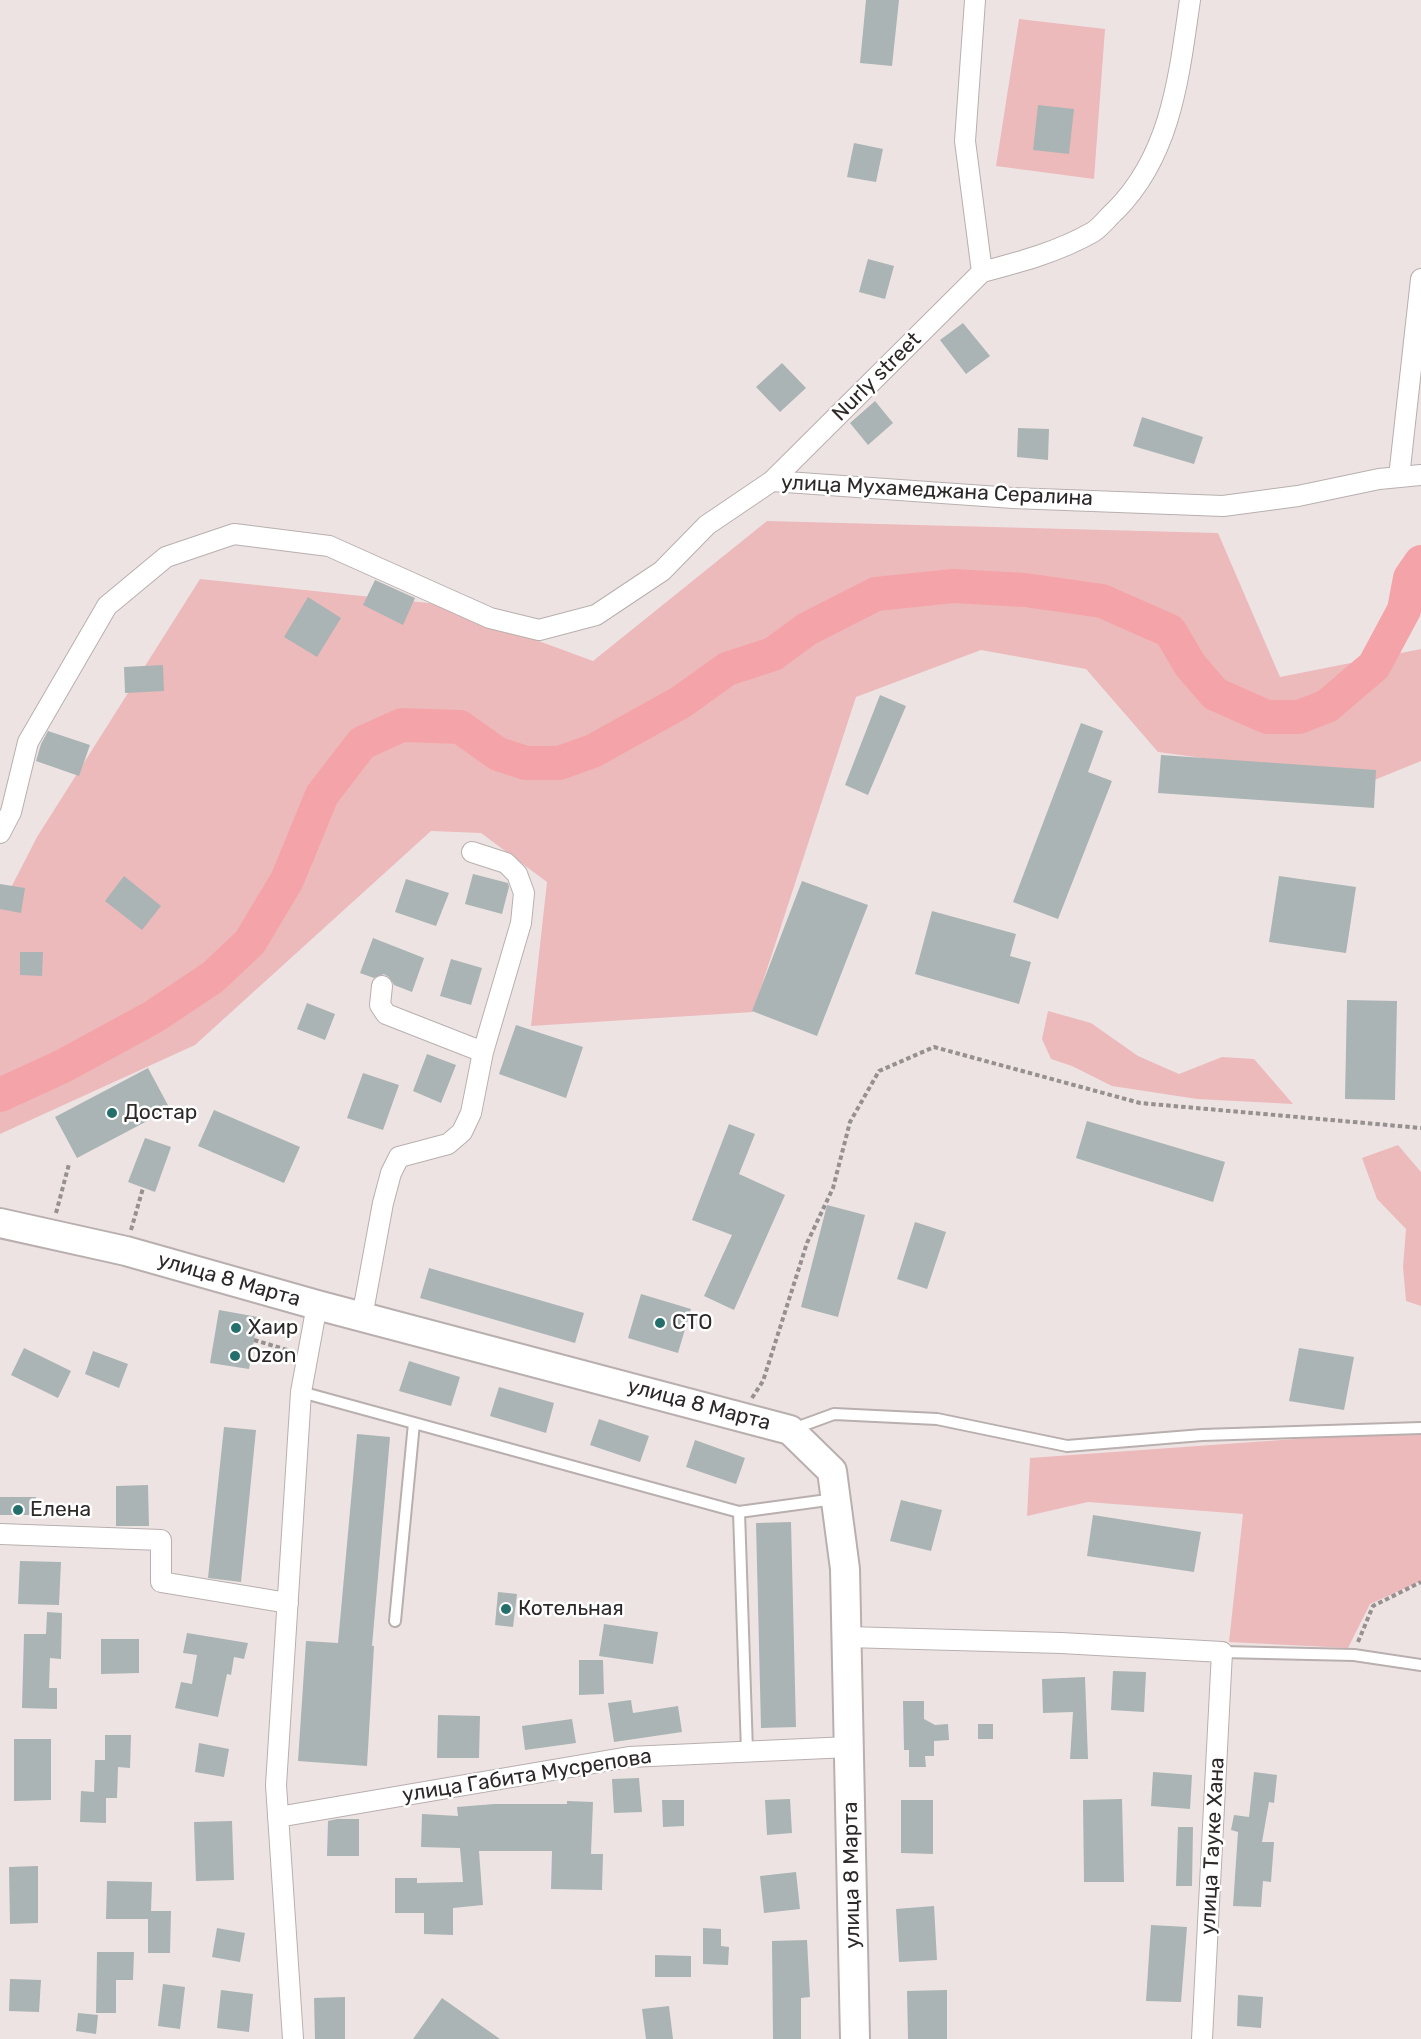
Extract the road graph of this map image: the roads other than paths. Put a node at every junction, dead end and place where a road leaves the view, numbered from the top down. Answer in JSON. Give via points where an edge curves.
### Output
{"nodes":[{"id":1,"x":975,"y":0,"type":"edge"},
{"id":2,"x":1190,"y":0,"type":"edge"},
{"id":3,"x":982,"y":273,"type":"junction"},
{"id":4,"x":1421,"y":279,"type":"edge"},
{"id":5,"x":1421,"y":475,"type":"edge"},
{"id":6,"x":1399,"y":477,"type":"junction"},
{"id":7,"x":772,"y":481,"type":"junction"},
{"id":8,"x":0,"y":833,"type":"edge"},
{"id":9,"x":472,"y":852,"type":"dead end"},
{"id":10,"x":382,"y":986,"type":"dead end"},
{"id":11,"x":483,"y":1052,"type":"junction"},
{"id":12,"x":0,"y":1223,"type":"edge"},
{"id":13,"x":317,"y":1305,"type":"junction"},
{"id":14,"x":362,"y":1317,"type":"junction"},
{"id":15,"x":301,"y":1392,"type":"junction"},
{"id":16,"x":414,"y":1423,"type":"junction"},
{"id":17,"x":1421,"y":1428,"type":"edge"},
{"id":18,"x":790,"y":1430,"type":"junction"},
{"id":19,"x":836,"y":1498,"type":"junction"},
{"id":20,"x":739,"y":1512,"type":"junction"},
{"id":21,"x":0,"y":1534,"type":"edge"},
{"id":22,"x":288,"y":1603,"type":"junction"},
{"id":23,"x":395,"y":1621,"type":"dead end"},
{"id":24,"x":847,"y":1637,"type":"junction"},
{"id":25,"x":1222,"y":1652,"type":"junction"},
{"id":26,"x":1421,"y":1665,"type":"edge"},
{"id":27,"x":849,"y":1747,"type":"junction"},
{"id":28,"x":747,"y":1751,"type":"junction"},
{"id":29,"x":278,"y":1816,"type":"junction"},
{"id":30,"x":293,"y":2039,"type":"edge"},
{"id":31,"x":855,"y":2039,"type":"edge"},
{"id":32,"x":1202,"y":2039,"type":"edge"}],
"edges":[{"from":1,"to":3,"type":"street","via":[[965,141]]},
{"from":2,"to":3,"type":"street","name":"Nurly street","via":[[1176,93],[1165,131],[1150,165],[1125,201],[1095,231],[1045,255]]},
{"from":3,"to":7,"type":"street","name":"Nurly street"},
{"from":4,"to":6,"type":"street"},
{"from":5,"to":6,"type":"street","name":"улица Мухамеджана Сералина"},
{"from":6,"to":7,"type":"street","name":"улица Мухамеджана Сералина","via":[[1222,506],[1013,498]]},
{"from":7,"to":8,"type":"street","name":"улица Мухамеджана Сералина","via":[[707,525],[662,571],[596,615],[539,630],[490,618],[329,546],[234,534],[166,557],[107,606],[28,742],[11,812]]},
{"from":9,"to":11,"type":"street","via":[[506,863],[517,874],[524,893],[521,923]]},
{"from":10,"to":11,"type":"street","via":[[380,1005],[386,1014]]},
{"from":11,"to":14,"type":"street","via":[[471,1113],[462,1132],[448,1144],[399,1157],[391,1173]]},
{"from":12,"to":13,"type":"street","name":"улица 8 Марта","via":[[126,1251]]},
{"from":13,"to":14,"type":"street","name":"улица 8 Марта"},
{"from":13,"to":15,"type":"street"},
{"from":14,"to":18,"type":"street","name":"улица 8 Марта"},
{"from":15,"to":16,"type":"lane"},
{"from":15,"to":22,"type":"street"},
{"from":16,"to":20,"type":"lane"},
{"from":16,"to":23,"type":"lane"},
{"from":17,"to":18,"type":"lane","via":[[1203,1434],[1067,1446],[937,1419],[834,1414]]},
{"from":18,"to":19,"type":"street","name":"улица 8 Марта","via":[[832,1471]]},
{"from":19,"to":20,"type":"lane"},
{"from":19,"to":24,"type":"street","name":"улица 8 Марта","via":[[845,1569]]},
{"from":20,"to":28,"type":"lane"},
{"from":21,"to":22,"type":"street","via":[[161,1540],[161,1582]]},
{"from":22,"to":29,"type":"street","via":[[276,1785]]},
{"from":24,"to":25,"type":"street"},
{"from":24,"to":27,"type":"street","name":"улица 8 Марта"},
{"from":25,"to":26,"type":"lane","via":[[1354,1655]]},
{"from":25,"to":32,"type":"street","name":"улица Тауке Хана"},
{"from":27,"to":28,"type":"street","name":"улица Габита Мусрепова"},
{"from":27,"to":31,"type":"street","name":"улица 8 Марта"},
{"from":28,"to":29,"type":"street","name":"улица Габита Мусрепова","via":[[629,1757]]},
{"from":29,"to":30,"type":"street"}]}
